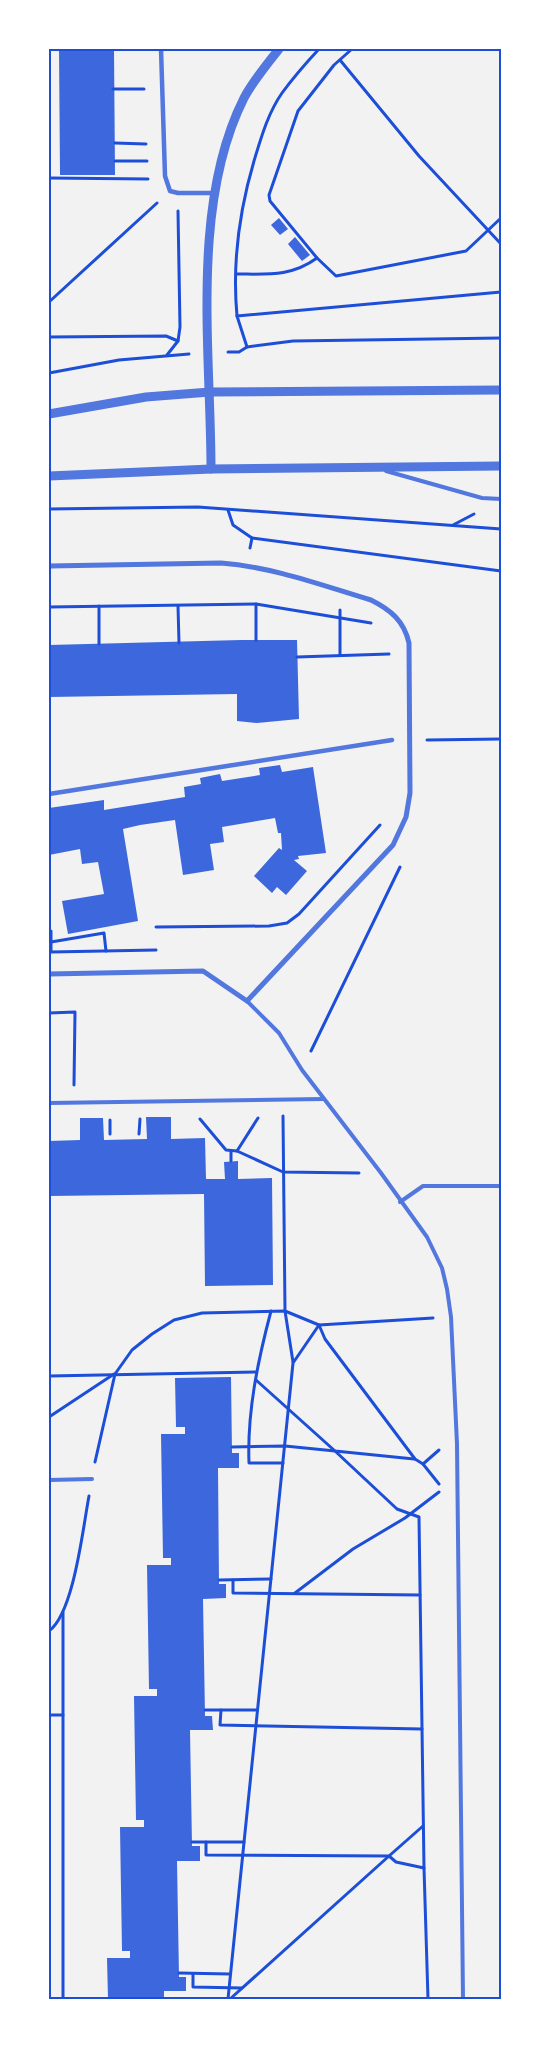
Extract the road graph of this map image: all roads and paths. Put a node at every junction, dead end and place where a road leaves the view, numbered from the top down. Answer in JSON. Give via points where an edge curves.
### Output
{"nodes":[{"id":1,"x":161,"y":49,"type":"edge"},
{"id":2,"x":279,"y":49,"type":"edge"},
{"id":3,"x":319,"y":49,"type":"edge"},
{"id":4,"x":352,"y":49,"type":"edge"},
{"id":5,"x":340,"y":60,"type":"junction"},
{"id":6,"x":162,"y":88,"type":"junction"},
{"id":7,"x":113,"y":89,"type":"dead end"},
{"id":8,"x":114,"y":143,"type":"dead end"},
{"id":9,"x":164,"y":144,"type":"junction"},
{"id":10,"x":115,"y":161,"type":"dead end"},
{"id":11,"x":126,"y":161,"type":"dead end"},
{"id":12,"x":49,"y":178,"type":"edge"},
{"id":13,"x":166,"y":179,"type":"junction"},
{"id":14,"x":170,"y":191,"type":"junction"},
{"id":15,"x":178,"y":193,"type":"junction"},
{"id":16,"x":215,"y":193,"type":"junction"},
{"id":17,"x":501,"y":218,"type":"edge"},
{"id":18,"x":487,"y":230,"type":"junction"},
{"id":19,"x":501,"y":244,"type":"edge"},
{"id":20,"x":317,"y":258,"type":"junction"},
{"id":21,"x":236,"y":274,"type":"junction"},
{"id":22,"x":501,"y":292,"type":"edge"},
{"id":23,"x":49,"y":302,"type":"edge"},
{"id":24,"x":237,"y":316,"type":"junction"},
{"id":25,"x":49,"y":337,"type":"edge"},
{"id":26,"x":501,"y":338,"type":"edge"},
{"id":27,"x":178,"y":341,"type":"junction"},
{"id":28,"x":247,"y":346,"type":"junction"},
{"id":29,"x":209,"y":354,"type":"junction"},
{"id":30,"x":167,"y":355,"type":"junction"},
{"id":31,"x":49,"y":373,"type":"edge"},
{"id":32,"x":501,"y":388,"type":"edge"},
{"id":33,"x":210,"y":392,"type":"junction"},
{"id":34,"x":49,"y":414,"type":"edge"},
{"id":35,"x":501,"y":466,"type":"edge"},
{"id":36,"x":376,"y":468,"type":"junction"},
{"id":37,"x":211,"y":469,"type":"junction"},
{"id":38,"x":49,"y":476,"type":"edge"},
{"id":39,"x":501,"y":500,"type":"edge"},
{"id":40,"x":49,"y":509,"type":"edge"},
{"id":41,"x":228,"y":510,"type":"junction"},
{"id":42,"x":501,"y":529,"type":"edge"},
{"id":43,"x":252,"y":538,"type":"junction"},
{"id":44,"x":247,"y":565,"type":"junction"},
{"id":45,"x":49,"y":566,"type":"edge"},
{"id":46,"x":501,"y":571,"type":"edge"},
{"id":47,"x":340,"y":590,"type":"junction"},
{"id":48,"x":256,"y":604,"type":"junction"},
{"id":49,"x":99,"y":606,"type":"junction"},
{"id":50,"x":178,"y":606,"type":"junction"},
{"id":51,"x":49,"y":607,"type":"edge"},
{"id":52,"x":341,"y":618,"type":"junction"},
{"id":53,"x":378,"y":627,"type":"dead end"},
{"id":54,"x":256,"y":640,"type":"dead end"},
{"id":55,"x":178,"y":643,"type":"dead end"},
{"id":56,"x":99,"y":644,"type":"dead end"},
{"id":57,"x":388,"y":648,"type":"dead end"},
{"id":58,"x":389,"y":654,"type":"junction"},
{"id":59,"x":340,"y":655,"type":"junction"},
{"id":60,"x":297,"y":657,"type":"dead end"},
{"id":61,"x":389,"y":664,"type":"dead end"},
{"id":62,"x":392,"y":740,"type":"dead end"},
{"id":63,"x":410,"y":740,"type":"junction"},
{"id":64,"x":430,"y":740,"type":"junction"},
{"id":65,"x":501,"y":740,"type":"edge"},
{"id":66,"x":430,"y":750,"type":"dead end"},
{"id":67,"x":49,"y":794,"type":"edge"},
{"id":68,"x":384,"y":818,"type":"dead end"},
{"id":69,"x":402,"y":862,"type":"dead end"},
{"id":70,"x":156,"y":927,"type":"dead end"},
{"id":71,"x":49,"y":931,"type":"edge"},
{"id":72,"x":51,"y":942,"type":"junction"},
{"id":73,"x":156,"y":950,"type":"dead end"},
{"id":74,"x":106,"y":951,"type":"junction"},
{"id":75,"x":49,"y":974,"type":"edge"},
{"id":76,"x":247,"y":1001,"type":"junction"},
{"id":77,"x":49,"y":1013,"type":"edge"},
{"id":78,"x":302,"y":1070,"type":"junction"},
{"id":79,"x":271,"y":1098,"type":"junction"},
{"id":80,"x":283,"y":1098,"type":"junction"},
{"id":81,"x":323,"y":1098,"type":"junction"},
{"id":82,"x":187,"y":1100,"type":"junction"},
{"id":83,"x":74,"y":1102,"type":"junction"},
{"id":84,"x":49,"y":1103,"type":"edge"},
{"id":85,"x":237,"y":1151,"type":"junction"},
{"id":86,"x":231,"y":1152,"type":"junction"},
{"id":87,"x":231,"y":1162,"type":"dead end"},
{"id":88,"x":283,"y":1172,"type":"junction"},
{"id":89,"x":381,"y":1173,"type":"junction"},
{"id":90,"x":501,"y":1186,"type":"edge"},
{"id":91,"x":400,"y":1202,"type":"junction"},
{"id":92,"x":271,"y":1311,"type":"junction"},
{"id":93,"x":285,"y":1311,"type":"junction"},
{"id":94,"x":451,"y":1317,"type":"junction"},
{"id":95,"x":319,"y":1325,"type":"junction"},
{"id":96,"x":293,"y":1363,"type":"junction"},
{"id":97,"x":256,"y":1372,"type":"junction"},
{"id":98,"x":114,"y":1374,"type":"junction"},
{"id":99,"x":49,"y":1376,"type":"edge"},
{"id":100,"x":255,"y":1379,"type":"junction"},
{"id":101,"x":289,"y":1409,"type":"junction"},
{"id":102,"x":49,"y":1417,"type":"edge"},
{"id":103,"x":285,"y":1446,"type":"junction"},
{"id":104,"x":443,"y":1446,"type":"dead end"},
{"id":105,"x":232,"y":1447,"type":"dead end"},
{"id":106,"x":248,"y":1447,"type":"junction"},
{"id":107,"x":335,"y":1450,"type":"junction"},
{"id":108,"x":415,"y":1459,"type":"junction"},
{"id":109,"x":283,"y":1463,"type":"junction"},
{"id":110,"x":423,"y":1464,"type":"junction"},
{"id":111,"x":92,"y":1479,"type":"junction"},
{"id":112,"x":49,"y":1480,"type":"edge"},
{"id":113,"x":411,"y":1513,"type":"junction"},
{"id":114,"x":271,"y":1579,"type":"junction"},
{"id":115,"x":219,"y":1580,"type":"dead end"},
{"id":116,"x":233,"y":1580,"type":"junction"},
{"id":117,"x":270,"y":1594,"type":"junction"},
{"id":118,"x":295,"y":1594,"type":"junction"},
{"id":119,"x":420,"y":1594,"type":"junction"},
{"id":120,"x":64,"y":1612,"type":"junction"},
{"id":121,"x":49,"y":1631,"type":"edge"},
{"id":122,"x":205,"y":1710,"type":"dead end"},
{"id":123,"x":221,"y":1710,"type":"junction"},
{"id":124,"x":256,"y":1710,"type":"junction"},
{"id":125,"x":49,"y":1715,"type":"edge"},
{"id":126,"x":64,"y":1715,"type":"junction"},
{"id":127,"x":254,"y":1725,"type":"junction"},
{"id":128,"x":422,"y":1729,"type":"junction"},
{"id":129,"x":423,"y":1826,"type":"junction"},
{"id":130,"x":192,"y":1842,"type":"dead end"},
{"id":131,"x":206,"y":1842,"type":"junction"},
{"id":132,"x":244,"y":1842,"type":"junction"},
{"id":133,"x":242,"y":1855,"type":"junction"},
{"id":134,"x":388,"y":1856,"type":"junction"},
{"id":135,"x":424,"y":1868,"type":"junction"},
{"id":136,"x":178,"y":1973,"type":"dead end"},
{"id":137,"x":193,"y":1974,"type":"junction"},
{"id":138,"x":231,"y":1974,"type":"junction"},
{"id":139,"x":242,"y":1988,"type":"junction"},
{"id":140,"x":229,"y":1989,"type":"junction"},
{"id":141,"x":63,"y":1999,"type":"edge"},
{"id":142,"x":229,"y":1999,"type":"edge"},
{"id":143,"x":428,"y":1999,"type":"edge"},
{"id":144,"x":464,"y":1999,"type":"edge"}],
"edges":[{"from":1,"to":6,"type":"street"},
{"from":2,"to":16,"type":"street","via":[[238,110]]},
{"from":3,"to":21,"type":"path","via":[[281,94],[262,133],[242,203]]},
{"from":4,"to":5,"type":"path"},
{"from":5,"to":18,"type":"path","via":[[402,136]]},
{"from":5,"to":20,"type":"path","via":[[298,111],[269,195],[270,201]]},
{"from":6,"to":7,"type":"path"},
{"from":6,"to":9,"type":"street"},
{"from":8,"to":9,"type":"path"},
{"from":9,"to":13,"type":"street"},
{"from":10,"to":11,"type":"path"},
{"from":12,"to":13,"type":"path"},
{"from":13,"to":14,"type":"street"},
{"from":14,"to":15,"type":"street"},
{"from":14,"to":23,"type":"path"},
{"from":15,"to":16,"type":"street"},
{"from":15,"to":27,"type":"path"},
{"from":16,"to":29,"type":"street","via":[[207,252]]},
{"from":17,"to":18,"type":"path"},
{"from":18,"to":19,"type":"path"},
{"from":18,"to":20,"type":"path","via":[[466,251],[336,276]]},
{"from":20,"to":21,"type":"path","via":[[303,269],[285,273]]},
{"from":21,"to":24,"type":"path"},
{"from":22,"to":24,"type":"path"},
{"from":24,"to":28,"type":"path"},
{"from":25,"to":27,"type":"path","via":[[166,336]]},
{"from":26,"to":28,"type":"path","via":[[293,341]]},
{"from":27,"to":30,"type":"path"},
{"from":28,"to":29,"type":"path","via":[[239,352]]},
{"from":29,"to":30,"type":"path"},
{"from":29,"to":33,"type":"street"},
{"from":30,"to":31,"type":"path"},
{"from":32,"to":33,"type":"street"},
{"from":33,"to":34,"type":"street","via":[[146,397]]},
{"from":33,"to":37,"type":"street"},
{"from":35,"to":36,"type":"street"},
{"from":36,"to":37,"type":"street"},
{"from":36,"to":39,"type":"lane","via":[[482,498]]},
{"from":37,"to":38,"type":"street"},
{"from":40,"to":41,"type":"path","via":[[170,506]]},
{"from":41,"to":42,"type":"path"},
{"from":41,"to":43,"type":"path","via":[[233,525]]},
{"from":43,"to":44,"type":"path"},
{"from":43,"to":46,"type":"path"},
{"from":44,"to":45,"type":"street"},
{"from":44,"to":47,"type":"street"},
{"from":47,"to":52,"type":"path"},
{"from":47,"to":63,"type":"street","via":[[386,608],[405,628],[409,643]]},
{"from":48,"to":50,"type":"path"},
{"from":48,"to":52,"type":"path"},
{"from":48,"to":54,"type":"path"},
{"from":49,"to":50,"type":"path"},
{"from":49,"to":51,"type":"path"},
{"from":49,"to":56,"type":"path"},
{"from":50,"to":55,"type":"path"},
{"from":52,"to":53,"type":"path","via":[[373,623]]},
{"from":52,"to":59,"type":"path"},
{"from":57,"to":58,"type":"path"},
{"from":58,"to":59,"type":"path"},
{"from":58,"to":61,"type":"path"},
{"from":59,"to":60,"type":"path"},
{"from":62,"to":67,"type":"street"},
{"from":63,"to":64,"type":"path"},
{"from":63,"to":76,"type":"street","via":[[410,793],[406,817],[393,845]]},
{"from":64,"to":65,"type":"path"},
{"from":64,"to":66,"type":"path"},
{"from":68,"to":70,"type":"path","via":[[299,914],[287,922],[269,926]]},
{"from":69,"to":78,"type":"path"},
{"from":71,"to":72,"type":"path"},
{"from":72,"to":74,"type":"path","via":[[51,952]]},
{"from":72,"to":74,"type":"path","via":[[104,933]]},
{"from":73,"to":74,"type":"path"},
{"from":75,"to":76,"type":"street","via":[[202,971]]},
{"from":76,"to":78,"type":"lane","via":[[279,1033]]},
{"from":77,"to":83,"type":"path","via":[[75,1012]]},
{"from":78,"to":81,"type":"lane"},
{"from":79,"to":80,"type":"lane"},
{"from":79,"to":82,"type":"lane"},
{"from":79,"to":85,"type":"path"},
{"from":80,"to":81,"type":"lane"},
{"from":80,"to":88,"type":"path"},
{"from":81,"to":89,"type":"lane"},
{"from":82,"to":83,"type":"lane"},
{"from":82,"to":86,"type":"path","via":[[192,1110]]},
{"from":83,"to":84,"type":"lane"},
{"from":85,"to":86,"type":"path"},
{"from":85,"to":88,"type":"path"},
{"from":86,"to":87,"type":"path"},
{"from":88,"to":89,"type":"path"},
{"from":88,"to":93,"type":"path"},
{"from":89,"to":91,"type":"lane"},
{"from":90,"to":91,"type":"lane","via":[[423,1186]]},
{"from":91,"to":94,"type":"lane","via":[[427,1237],[442,1268]]},
{"from":92,"to":93,"type":"path"},
{"from":92,"to":97,"type":"path"},
{"from":92,"to":98,"type":"path","via":[[202,1313],[174,1320],[132,1350]]},
{"from":93,"to":95,"type":"path"},
{"from":93,"to":96,"type":"path"},
{"from":94,"to":95,"type":"path"},
{"from":94,"to":144,"type":"lane","via":[[457,1444]]},
{"from":95,"to":96,"type":"path"},
{"from":95,"to":108,"type":"path"},
{"from":96,"to":101,"type":"path"},
{"from":97,"to":98,"type":"path"},
{"from":97,"to":100,"type":"path"},
{"from":98,"to":99,"type":"path"},
{"from":98,"to":102,"type":"path"},
{"from":98,"to":111,"type":"path"},
{"from":100,"to":101,"type":"path"},
{"from":100,"to":106,"type":"path"},
{"from":101,"to":103,"type":"path"},
{"from":101,"to":107,"type":"path"},
{"from":103,"to":106,"type":"path"},
{"from":103,"to":107,"type":"path"},
{"from":103,"to":109,"type":"path"},
{"from":104,"to":110,"type":"path"},
{"from":105,"to":106,"type":"path"},
{"from":106,"to":109,"type":"path","via":[[249,1463]]},
{"from":107,"to":108,"type":"path"},
{"from":107,"to":113,"type":"path","via":[[397,1509]]},
{"from":108,"to":110,"type":"path"},
{"from":109,"to":114,"type":"path"},
{"from":110,"to":113,"type":"path","via":[[439,1482],[440,1488],[437,1495]]},
{"from":111,"to":112,"type":"lane"},
{"from":111,"to":120,"type":"path","via":[[70,1596]]},
{"from":113,"to":118,"type":"path","via":[[353,1549]]},
{"from":113,"to":119,"type":"path","via":[[419,1517]]},
{"from":114,"to":116,"type":"path"},
{"from":114,"to":117,"type":"path"},
{"from":115,"to":116,"type":"path"},
{"from":116,"to":117,"type":"path","via":[[233,1594]]},
{"from":117,"to":118,"type":"path"},
{"from":117,"to":124,"type":"path"},
{"from":118,"to":119,"type":"path"},
{"from":119,"to":128,"type":"path"},
{"from":120,"to":121,"type":"path"},
{"from":120,"to":126,"type":"path"},
{"from":122,"to":123,"type":"path"},
{"from":123,"to":124,"type":"path"},
{"from":123,"to":127,"type":"path","via":[[220,1725]]},
{"from":124,"to":127,"type":"path"},
{"from":125,"to":126,"type":"path"},
{"from":126,"to":141,"type":"path"},
{"from":127,"to":128,"type":"path"},
{"from":127,"to":132,"type":"path"},
{"from":128,"to":129,"type":"path"},
{"from":129,"to":134,"type":"path"},
{"from":129,"to":135,"type":"path"},
{"from":130,"to":131,"type":"path"},
{"from":131,"to":132,"type":"path"},
{"from":131,"to":133,"type":"path","via":[[206,1855]]},
{"from":132,"to":133,"type":"path"},
{"from":133,"to":134,"type":"path"},
{"from":133,"to":138,"type":"path"},
{"from":134,"to":135,"type":"path","via":[[396,1862]]},
{"from":134,"to":139,"type":"path"},
{"from":135,"to":143,"type":"path"},
{"from":136,"to":137,"type":"path"},
{"from":137,"to":138,"type":"path"},
{"from":137,"to":140,"type":"path","via":[[193,1987]]},
{"from":138,"to":140,"type":"path"},
{"from":139,"to":140,"type":"path"},
{"from":139,"to":142,"type":"path"},
{"from":140,"to":142,"type":"path"}]}
